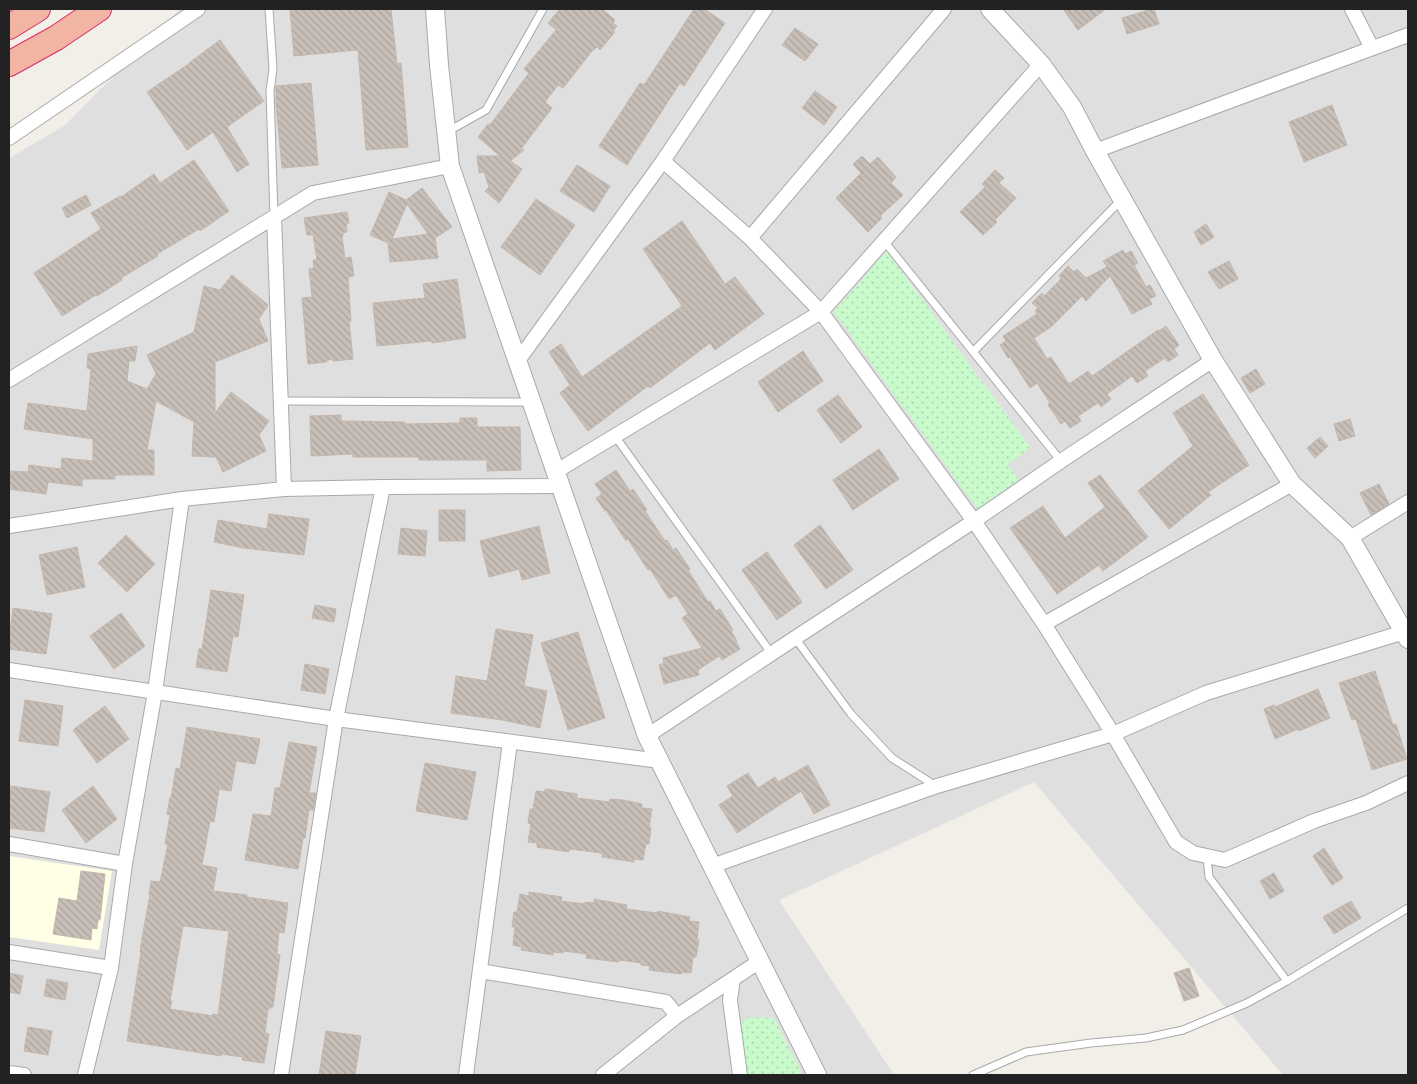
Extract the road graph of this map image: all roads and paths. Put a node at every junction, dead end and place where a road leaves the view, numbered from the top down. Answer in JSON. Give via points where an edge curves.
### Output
{"nodes":[{"id":1,"x":38,"y":9,"type":"edge"},
{"id":2,"x":99,"y":9,"type":"edge"},
{"id":3,"x":198,"y":9,"type":"edge"},
{"id":4,"x":269,"y":9,"type":"edge"},
{"id":5,"x":435,"y":9,"type":"edge"},
{"id":6,"x":544,"y":9,"type":"edge"},
{"id":7,"x":765,"y":9,"type":"edge"},
{"id":8,"x":944,"y":9,"type":"edge"},
{"id":9,"x":990,"y":9,"type":"edge"},
{"id":10,"x":1352,"y":9,"type":"edge"},
{"id":11,"x":9,"y":27,"type":"edge"},
{"id":12,"x":1408,"y":35,"type":"edge"},
{"id":13,"x":1372,"y":48,"type":"junction"},
{"id":14,"x":9,"y":64,"type":"edge"},
{"id":15,"x":1041,"y":64,"type":"junction"},
{"id":16,"x":446,"y":132,"type":"junction"},
{"id":17,"x":9,"y":138,"type":"edge"},
{"id":18,"x":1095,"y":151,"type":"junction"},
{"id":19,"x":662,"y":161,"type":"junction"},
{"id":20,"x":450,"y":166,"type":"junction"},
{"id":21,"x":1122,"y":199,"type":"junction"},
{"id":22,"x":274,"y":217,"type":"junction"},
{"id":23,"x":750,"y":238,"type":"junction"},
{"id":24,"x":884,"y":241,"type":"junction"},
{"id":25,"x":821,"y":312,"type":"junction"},
{"id":26,"x":973,"y":352,"type":"junction"},
{"id":27,"x":1213,"y":360,"type":"junction"},
{"id":28,"x":517,"y":362,"type":"junction"},
{"id":29,"x":9,"y":380,"type":"edge"},
{"id":30,"x":281,"y":401,"type":"junction"},
{"id":31,"x":531,"y":402,"type":"junction"},
{"id":32,"x":615,"y":436,"type":"junction"},
{"id":33,"x":1060,"y":461,"type":"junction"},
{"id":34,"x":558,"y":479,"type":"junction"},
{"id":35,"x":1292,"y":484,"type":"junction"},
{"id":36,"x":383,"y":487,"type":"junction"},
{"id":37,"x":284,"y":489,"type":"junction"},
{"id":38,"x":182,"y":499,"type":"junction"},
{"id":39,"x":1408,"y":502,"type":"edge"},
{"id":40,"x":974,"y":521,"type":"junction"},
{"id":41,"x":9,"y":526,"type":"edge"},
{"id":42,"x":1350,"y":538,"type":"junction"},
{"id":43,"x":1044,"y":624,"type":"junction"},
{"id":44,"x":1406,"y":635,"type":"edge"},
{"id":45,"x":795,"y":638,"type":"junction"},
{"id":46,"x":771,"y":653,"type":"junction"},
{"id":47,"x":9,"y":670,"type":"edge"},
{"id":48,"x":155,"y":692,"type":"junction"},
{"id":49,"x":336,"y":719,"type":"junction"},
{"id":50,"x":1113,"y":734,"type":"junction"},
{"id":51,"x":647,"y":736,"type":"junction"},
{"id":52,"x":510,"y":742,"type":"junction"},
{"id":53,"x":660,"y":762,"type":"junction"},
{"id":54,"x":1408,"y":783,"type":"edge"},
{"id":55,"x":937,"y":786,"type":"junction"},
{"id":56,"x":9,"y":844,"type":"edge"},
{"id":57,"x":1207,"y":856,"type":"junction"},
{"id":58,"x":125,"y":864,"type":"junction"},
{"id":59,"x":712,"y":866,"type":"junction"},
{"id":60,"x":1408,"y":908,"type":"edge"},
{"id":61,"x":9,"y":952,"type":"edge"},
{"id":62,"x":760,"y":961,"type":"junction"},
{"id":63,"x":111,"y":968,"type":"junction"},
{"id":64,"x":480,"y":971,"type":"junction"},
{"id":65,"x":733,"y":979,"type":"junction"},
{"id":66,"x":1287,"y":981,"type":"junction"},
{"id":67,"x":677,"y":1016,"type":"junction"},
{"id":68,"x":9,"y":1073,"type":"edge"},
{"id":69,"x":24,"y":1075,"type":"edge"},
{"id":70,"x":85,"y":1075,"type":"edge"},
{"id":71,"x":281,"y":1075,"type":"edge"},
{"id":72,"x":466,"y":1075,"type":"edge"},
{"id":73,"x":603,"y":1075,"type":"edge"},
{"id":74,"x":740,"y":1075,"type":"edge"},
{"id":75,"x":816,"y":1075,"type":"edge"},
{"id":76,"x":973,"y":1075,"type":"edge"}],
"edges":[{"from":1,"to":11,"type":"highway"},
{"from":2,"to":14,"type":"highway"},
{"from":3,"to":17,"type":"street"},
{"from":4,"to":22,"type":"lane","via":[[273,69],[270,100]]},
{"from":5,"to":16,"type":"street"},
{"from":6,"to":16,"type":"lane","via":[[486,110]]},
{"from":7,"to":19,"type":"street"},
{"from":8,"to":23,"type":"street"},
{"from":9,"to":15,"type":"street"},
{"from":10,"to":13,"type":"street"},
{"from":12,"to":13,"type":"street"},
{"from":13,"to":18,"type":"street"},
{"from":15,"to":18,"type":"street","via":[[1072,107]]},
{"from":15,"to":24,"type":"street"},
{"from":16,"to":20,"type":"street"},
{"from":18,"to":21,"type":"street"},
{"from":19,"to":23,"type":"street"},
{"from":19,"to":28,"type":"street"},
{"from":20,"to":22,"type":"street","via":[[312,193]]},
{"from":20,"to":28,"type":"street"},
{"from":21,"to":26,"type":"lane"},
{"from":21,"to":27,"type":"street"},
{"from":22,"to":29,"type":"street"},
{"from":22,"to":30,"type":"street"},
{"from":23,"to":25,"type":"street"},
{"from":24,"to":25,"type":"street"},
{"from":24,"to":26,"type":"lane"},
{"from":25,"to":32,"type":"street"},
{"from":25,"to":40,"type":"street"},
{"from":26,"to":33,"type":"lane"},
{"from":27,"to":33,"type":"street"},
{"from":27,"to":35,"type":"street"},
{"from":28,"to":31,"type":"street"},
{"from":30,"to":31,"type":"lane"},
{"from":30,"to":37,"type":"street"},
{"from":31,"to":34,"type":"street"},
{"from":32,"to":34,"type":"street"},
{"from":32,"to":46,"type":"lane"},
{"from":33,"to":40,"type":"street"},
{"from":34,"to":36,"type":"street"},
{"from":34,"to":51,"type":"street"},
{"from":35,"to":42,"type":"street"},
{"from":35,"to":43,"type":"street"},
{"from":36,"to":37,"type":"street"},
{"from":36,"to":49,"type":"street"},
{"from":37,"to":38,"type":"street"},
{"from":38,"to":41,"type":"street"},
{"from":38,"to":48,"type":"street"},
{"from":39,"to":42,"type":"street"},
{"from":40,"to":43,"type":"street"},
{"from":40,"to":45,"type":"street"},
{"from":42,"to":44,"type":"street"},
{"from":43,"to":50,"type":"street"},
{"from":44,"to":50,"type":"street","via":[[1206,692]]},
{"from":45,"to":46,"type":"street"},
{"from":45,"to":55,"type":"lane","via":[[851,714],[892,758]]},
{"from":46,"to":51,"type":"street"},
{"from":47,"to":48,"type":"street"},
{"from":48,"to":49,"type":"street"},
{"from":48,"to":58,"type":"street"},
{"from":49,"to":52,"type":"street"},
{"from":49,"to":71,"type":"street"},
{"from":50,"to":55,"type":"street"},
{"from":50,"to":57,"type":"street","via":[[1176,842],[1192,853]]},
{"from":51,"to":53,"type":"street"},
{"from":52,"to":53,"type":"street"},
{"from":52,"to":64,"type":"street"},
{"from":53,"to":59,"type":"street"},
{"from":54,"to":57,"type":"street","via":[[1225,860]]},
{"from":55,"to":59,"type":"street"},
{"from":56,"to":58,"type":"street"},
{"from":57,"to":66,"type":"lane","via":[[1209,876]]},
{"from":58,"to":63,"type":"street"},
{"from":59,"to":62,"type":"street"},
{"from":60,"to":66,"type":"lane"},
{"from":61,"to":63,"type":"street"},
{"from":62,"to":65,"type":"street"},
{"from":62,"to":75,"type":"street"},
{"from":63,"to":70,"type":"street"},
{"from":64,"to":67,"type":"street","via":[[666,1002]]},
{"from":64,"to":72,"type":"street"},
{"from":65,"to":67,"type":"street"},
{"from":65,"to":74,"type":"street","via":[[730,1000]]},
{"from":66,"to":76,"type":"lane","via":[[1183,1030],[1146,1038],[1026,1052]]},
{"from":67,"to":73,"type":"street"},
{"from":68,"to":69,"type":"street"}]}
